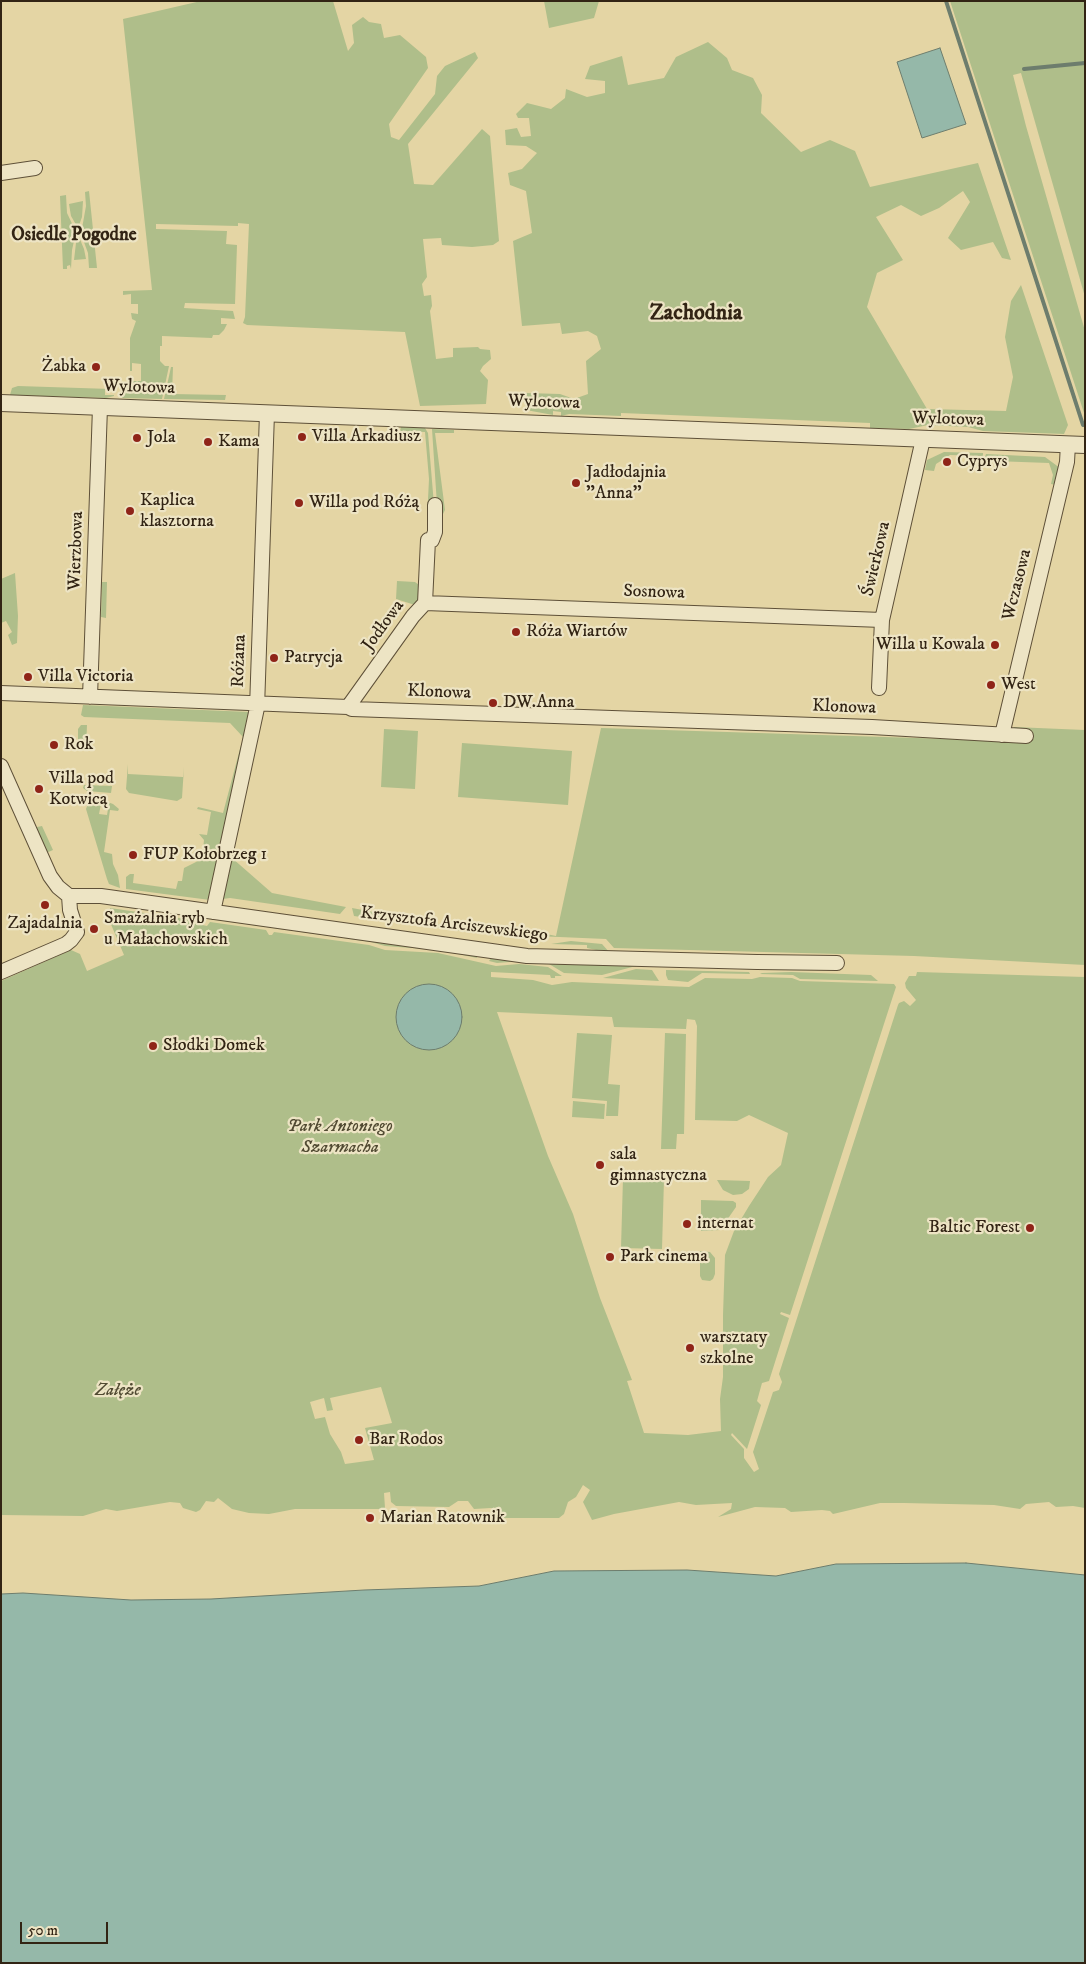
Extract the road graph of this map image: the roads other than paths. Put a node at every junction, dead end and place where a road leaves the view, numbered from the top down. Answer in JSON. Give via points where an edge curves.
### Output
{"nodes":[{"id":1,"x":36,"y":168,"type":"dead end"},
{"id":2,"x":1,"y":173,"type":"edge"},
{"id":3,"x":1,"y":403,"type":"edge"},
{"id":4,"x":100,"y":406,"type":"junction"},
{"id":5,"x":267,"y":413,"type":"junction"},
{"id":6,"x":923,"y":439,"type":"junction"},
{"id":7,"x":1068,"y":444,"type":"junction"},
{"id":8,"x":1085,"y":445,"type":"edge"},
{"id":9,"x":435,"y":505,"type":"dead end"},
{"id":10,"x":425,"y":603,"type":"junction"},
{"id":11,"x":882,"y":620,"type":"junction"},
{"id":12,"x":880,"y":688,"type":"dead end"},
{"id":13,"x":1,"y":693,"type":"edge"},
{"id":14,"x":90,"y":697,"type":"junction"},
{"id":15,"x":257,"y":703,"type":"junction"},
{"id":16,"x":348,"y":706,"type":"junction"},
{"id":17,"x":1002,"y":735,"type":"junction"},
{"id":18,"x":1026,"y":736,"type":"dead end"},
{"id":19,"x":1,"y":766,"type":"edge"},
{"id":20,"x":69,"y":896,"type":"junction"},
{"id":21,"x":213,"y":909,"type":"junction"},
{"id":22,"x":837,"y":963,"type":"dead end"},
{"id":23,"x":1,"y":972,"type":"edge"}],
"edges":[{"from":1,"to":2,"type":"street"},
{"from":3,"to":4,"type":"street","name":"Wylotowa"},
{"from":4,"to":5,"type":"street","name":"Wylotowa"},
{"from":4,"to":14,"type":"street","name":"Wierzbowa"},
{"from":5,"to":6,"type":"street","name":"Wylotowa"},
{"from":5,"to":15,"type":"street","name":"Różana"},
{"from":6,"to":7,"type":"street","name":"Wylotowa"},
{"from":6,"to":11,"type":"street","name":"Świerkowa"},
{"from":7,"to":8,"type":"street","name":"Wylotowa"},
{"from":7,"to":17,"type":"street","name":"Wczasowa","via":[[1067,462]]},
{"from":9,"to":10,"type":"street","name":"Jodłowa","via":[[436,532],[432,540],[428,540]]},
{"from":10,"to":11,"type":"street","name":"Sosnowa"},
{"from":10,"to":16,"type":"street","name":"Jodłowa"},
{"from":11,"to":12,"type":"street","name":"Świerkowa"},
{"from":13,"to":14,"type":"street","name":"Klonowa"},
{"from":14,"to":15,"type":"street","name":"Klonowa"},
{"from":15,"to":16,"type":"street","name":"Klonowa"},
{"from":15,"to":21,"type":"street","name":"Różana"},
{"from":16,"to":17,"type":"street","name":"Klonowa","via":[[352,709],[872,727]]},
{"from":17,"to":18,"type":"street","name":"Klonowa"},
{"from":19,"to":20,"type":"street","via":[[50,876]]},
{"from":20,"to":21,"type":"street","name":"Krzysztofa Arciszewskiego","via":[[101,896]]},
{"from":20,"to":23,"type":"street","via":[[77,932],[71,940]]},
{"from":21,"to":22,"type":"street","name":"Krzysztofa Arciszewskiego","via":[[527,956]]}]}
